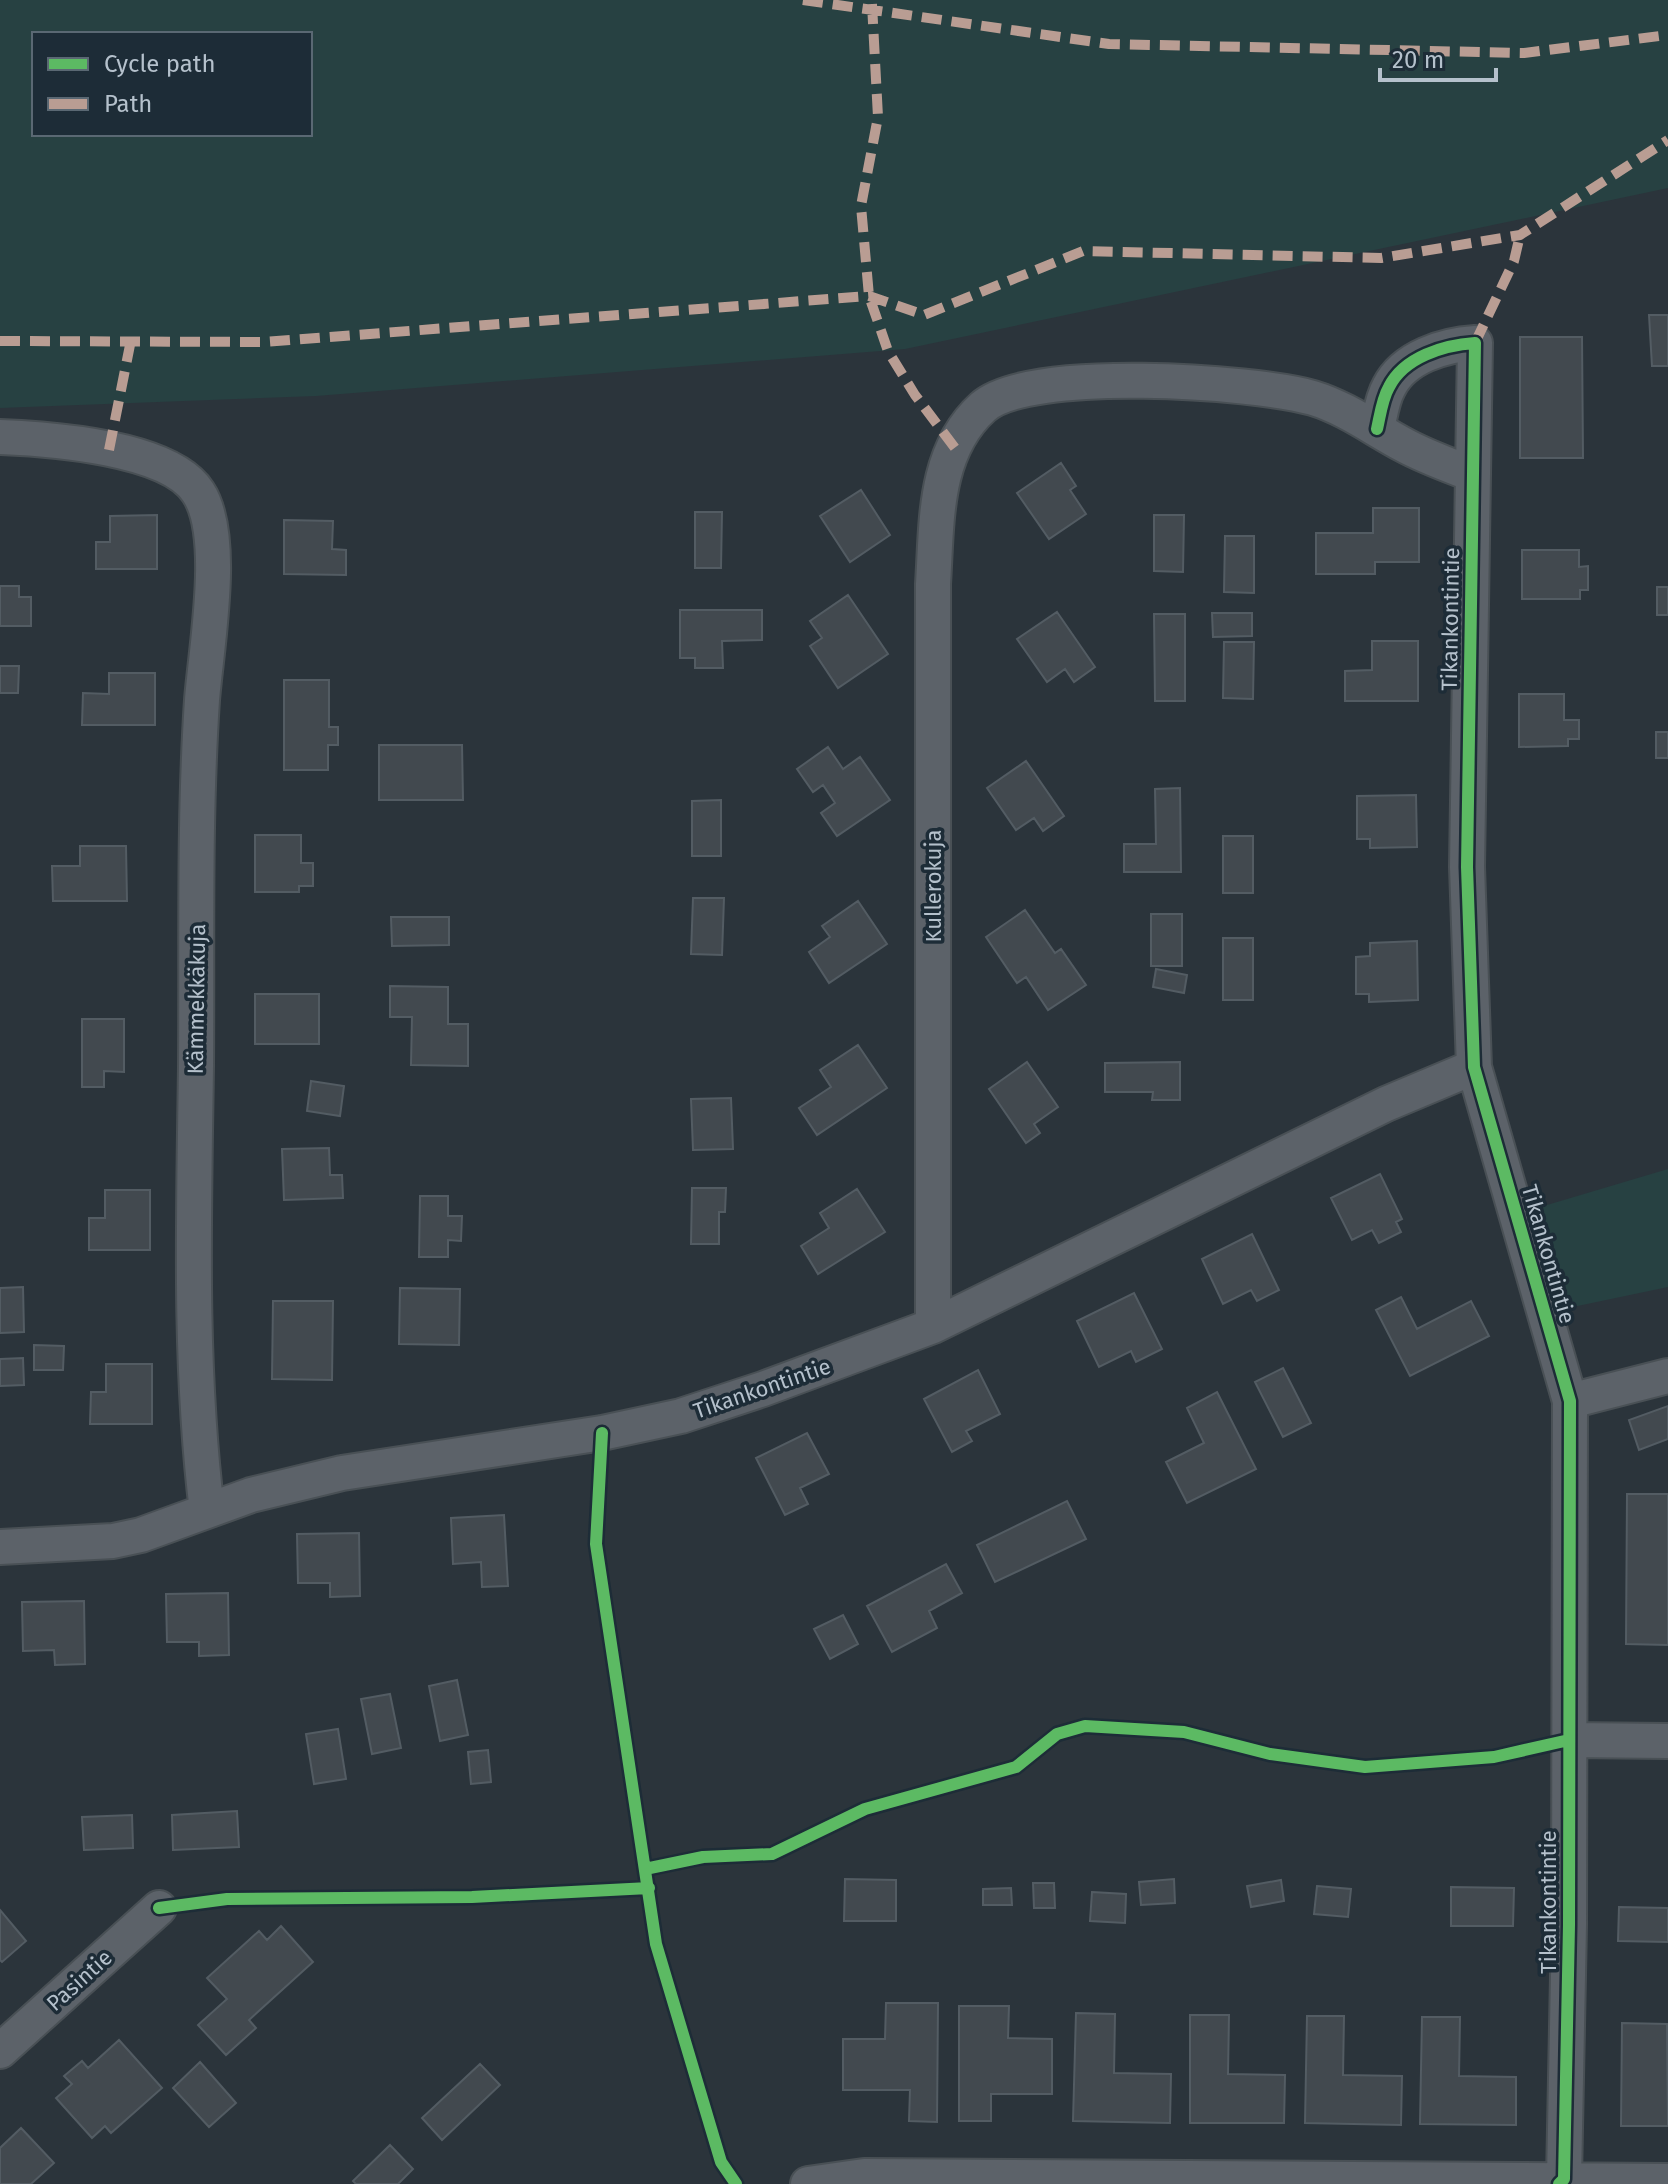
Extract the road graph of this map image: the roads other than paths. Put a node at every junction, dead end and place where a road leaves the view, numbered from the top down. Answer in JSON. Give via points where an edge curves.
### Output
{"nodes":[{"id":1,"x":1377,"y":429,"type":"junction"},
{"id":2,"x":0,"y":437,"type":"edge"},
{"id":3,"x":1472,"y":474,"type":"junction"},
{"id":4,"x":1474,"y":1067,"type":"junction"},
{"id":5,"x":933,"y":1326,"type":"junction"},
{"id":6,"x":1668,"y":1376,"type":"edge"},
{"id":7,"x":1570,"y":1401,"type":"junction"},
{"id":8,"x":207,"y":1511,"type":"junction"},
{"id":9,"x":0,"y":1547,"type":"edge"},
{"id":10,"x":1569,"y":1740,"type":"junction"},
{"id":11,"x":1668,"y":1741,"type":"edge"},
{"id":12,"x":159,"y":1908,"type":"dead end"},
{"id":13,"x":0,"y":2051,"type":"edge"},
{"id":14,"x":1668,"y":2181,"type":"edge"},
{"id":15,"x":1562,"y":2182,"type":"edge"},
{"id":16,"x":808,"y":2184,"type":"edge"}],
"edges":[{"from":1,"to":3,"type":"street","name":"Kullerokuja"},
{"from":1,"to":3,"type":"street","name":"Tikankontintie","via":[[1389,385],[1422,355],[1475,343]]},
{"from":1,"to":5,"type":"street","name":"Kullerokuja","via":[[1339,408],[1293,394],[1073,380],[995,400],[972,420],[955,448],[940,488],[933,584]]},
{"from":2,"to":8,"type":"street","name":"Kämmekkäkuja","via":[[69,442],[159,465],[196,489],[207,511],[213,581],[202,703],[195,1102],[196,1422]]},
{"from":3,"to":4,"type":"street","name":"Tikankontintie","via":[[1467,867]]},
{"from":4,"to":5,"type":"street","name":"Tikankontintie","via":[[1386,1104]]},
{"from":4,"to":7,"type":"street","name":"Tikankontintie"},
{"from":5,"to":8,"type":"street","name":"Tikankontintie","via":[[681,1416],[342,1473]]},
{"from":6,"to":7,"type":"street"},
{"from":7,"to":10,"type":"street","name":"Tikankontintie"},
{"from":8,"to":9,"type":"street","name":"Tikankontintie","via":[[171,1527],[113,1541]]},
{"from":10,"to":11,"type":"street"},
{"from":10,"to":15,"type":"street","name":"Tikankontintie"},
{"from":12,"to":13,"type":"street","name":"Pasintie"},
{"from":14,"to":15,"type":"street"},
{"from":15,"to":16,"type":"street","via":[[864,2176]]}]}
